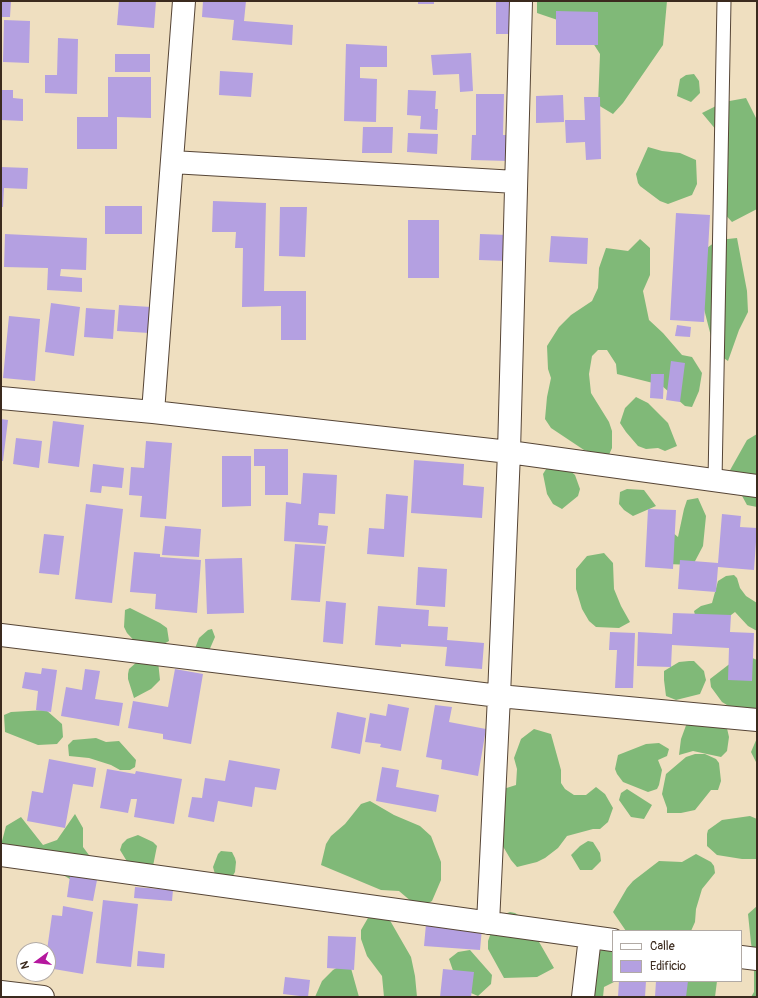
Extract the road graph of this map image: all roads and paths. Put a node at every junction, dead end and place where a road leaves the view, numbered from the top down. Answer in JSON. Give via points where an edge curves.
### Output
{"nodes":[{"id":1,"x":184,"y":1,"type":"edge"},
{"id":2,"x":520,"y":1,"type":"edge"},
{"id":3,"x":724,"y":1,"type":"edge"},
{"id":4,"x":172,"y":162,"type":"junction"},
{"id":5,"x":516,"y":182,"type":"junction"},
{"id":6,"x":1,"y":398,"type":"edge"},
{"id":7,"x":153,"y":412,"type":"junction"},
{"id":8,"x":509,"y":452,"type":"junction"},
{"id":9,"x":715,"y":480,"type":"junction"},
{"id":10,"x":757,"y":486,"type":"edge"},
{"id":11,"x":1,"y":635,"type":"edge"},
{"id":12,"x":499,"y":696,"type":"junction"},
{"id":13,"x":757,"y":720,"type":"edge"},
{"id":14,"x":1,"y":855,"type":"edge"},
{"id":15,"x":488,"y":923,"type":"junction"},
{"id":16,"x":590,"y":937,"type":"junction"},
{"id":17,"x":612,"y":940,"type":"edge"},
{"id":18,"x":742,"y":957,"type":"edge"},
{"id":19,"x":757,"y":959,"type":"edge"},
{"id":20,"x":1,"y":992,"type":"edge"},
{"id":21,"x":43,"y":997,"type":"edge"},
{"id":22,"x":583,"y":997,"type":"edge"}],
"edges":[{"from":1,"to":4,"type":"street"},
{"from":2,"to":5,"type":"street"},
{"from":3,"to":9,"type":"lane"},
{"from":4,"to":5,"type":"street"},
{"from":4,"to":7,"type":"street"},
{"from":5,"to":8,"type":"street"},
{"from":6,"to":7,"type":"street"},
{"from":7,"to":8,"type":"street"},
{"from":8,"to":9,"type":"street"},
{"from":8,"to":12,"type":"street"},
{"from":9,"to":10,"type":"street"},
{"from":11,"to":12,"type":"street"},
{"from":12,"to":13,"type":"street"},
{"from":12,"to":15,"type":"street"},
{"from":14,"to":15,"type":"street"},
{"from":15,"to":16,"type":"street"},
{"from":16,"to":17,"type":"street"},
{"from":16,"to":22,"type":"street"},
{"from":18,"to":19,"type":"street"},
{"from":20,"to":21,"type":"street"}]}
